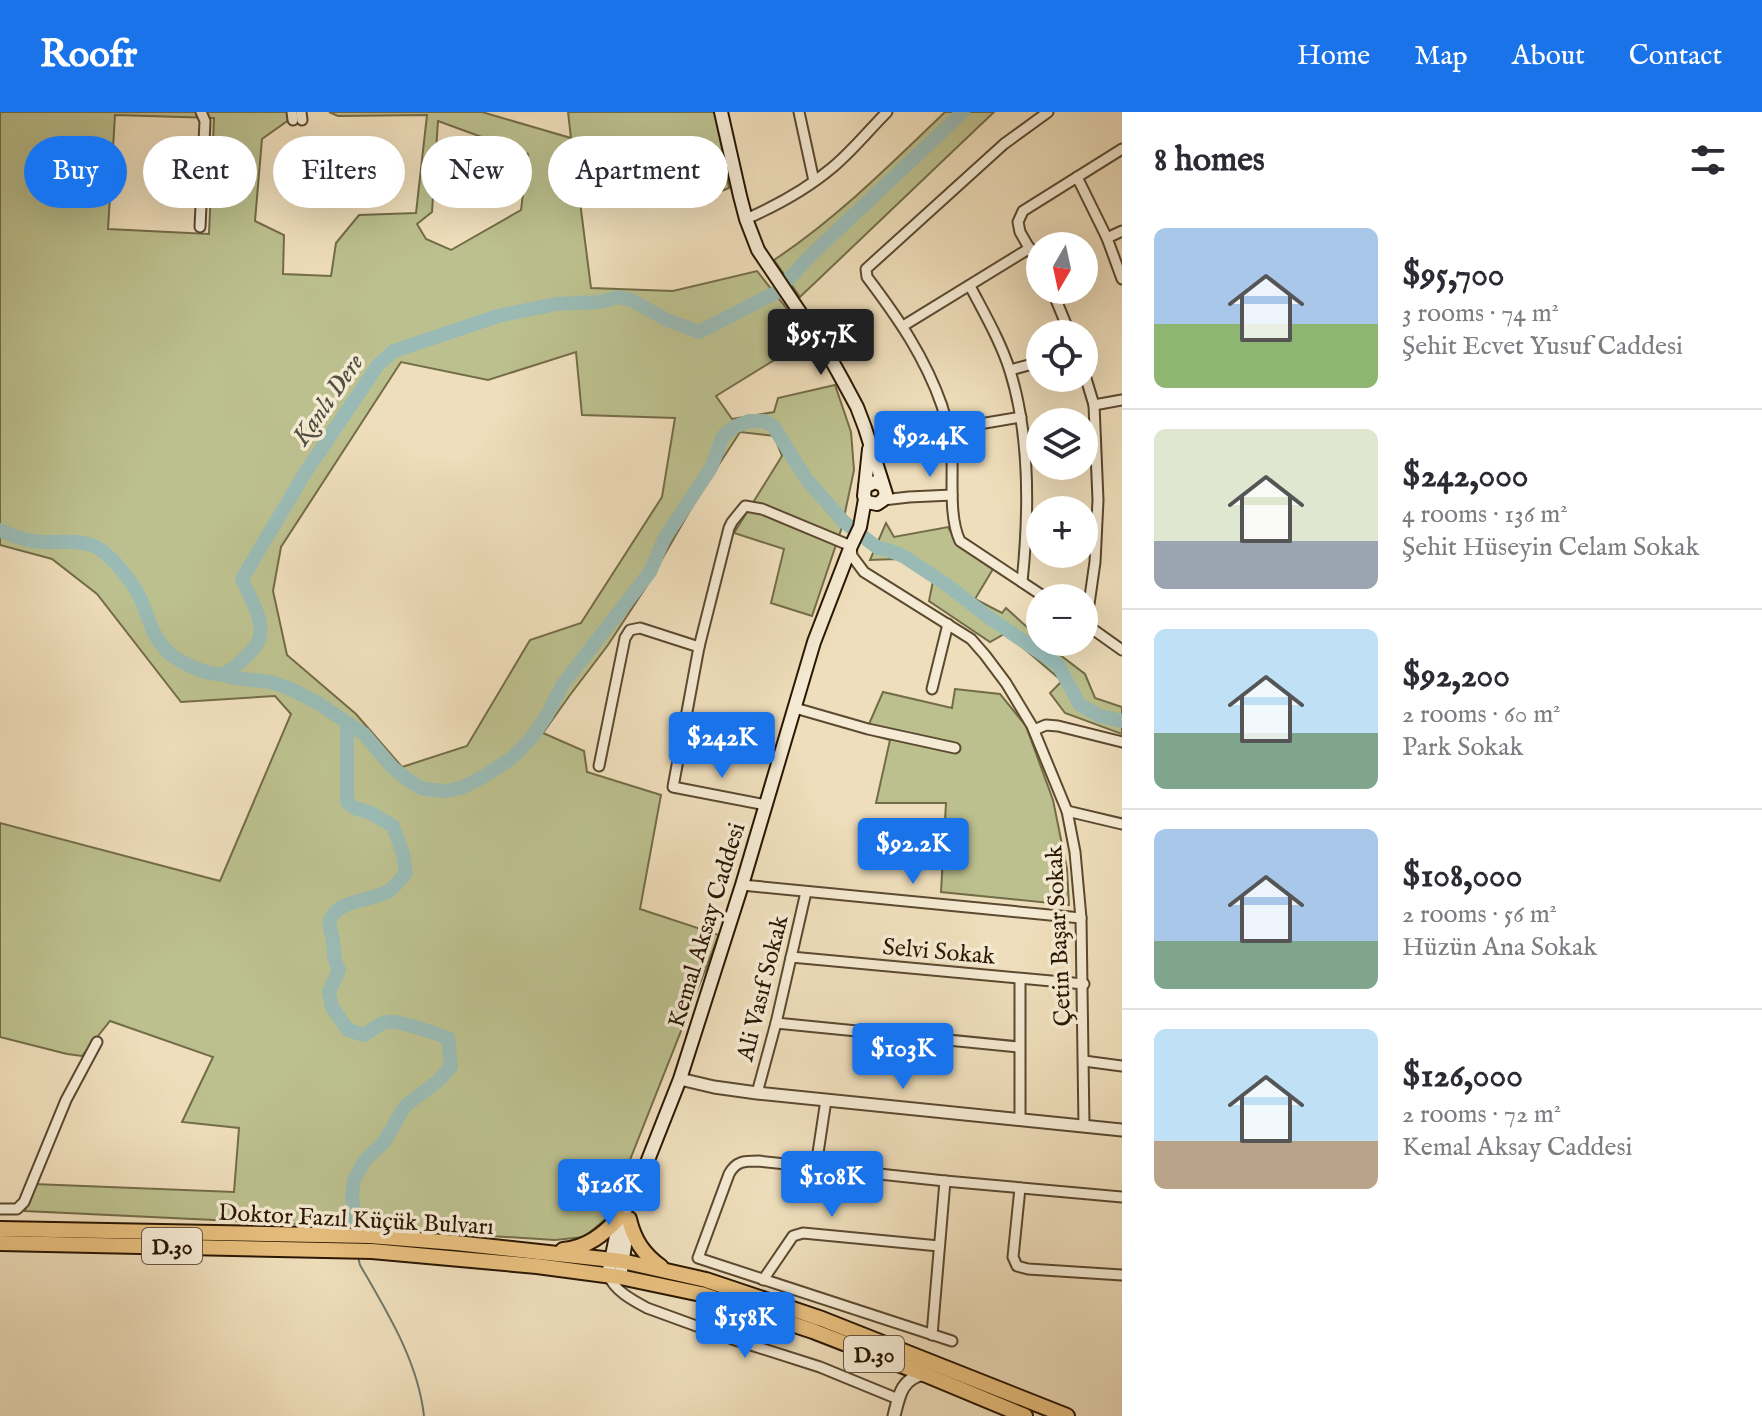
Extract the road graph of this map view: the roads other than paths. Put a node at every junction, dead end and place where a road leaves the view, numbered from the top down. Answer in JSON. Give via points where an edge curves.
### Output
{"nodes":[{"id":1,"x":721,"y":112,"type":"edge"},
{"id":2,"x":799,"y":112,"type":"edge"},
{"id":3,"x":887,"y":112,"type":"edge"},
{"id":4,"x":1048,"y":112,"type":"edge"},
{"id":5,"x":205,"y":115,"type":"edge"},
{"id":6,"x":876,"y":117,"type":"edge"},
{"id":7,"x":1122,"y":149,"type":"edge"},
{"id":8,"x":1077,"y":177,"type":"junction"},
{"id":9,"x":814,"y":181,"type":"junction"},
{"id":10,"x":746,"y":219,"type":"junction"},
{"id":11,"x":200,"y":227,"type":"dead end"},
{"id":12,"x":1122,"y":231,"type":"edge"},
{"id":13,"x":1107,"y":238,"type":"junction"},
{"id":14,"x":1026,"y":242,"type":"edge"},
{"id":15,"x":1026,"y":251,"type":"edge"},
{"id":16,"x":1122,"y":279,"type":"edge"},
{"id":17,"x":970,"y":286,"type":"junction"},
{"id":18,"x":903,"y":326,"type":"junction"},
{"id":19,"x":1026,"y":366,"type":"edge"},
{"id":20,"x":1010,"y":370,"type":"junction"},
{"id":21,"x":1090,"y":392,"type":"edge"},
{"id":22,"x":1122,"y":400,"type":"edge"},
{"id":23,"x":1094,"y":405,"type":"junction"},
{"id":24,"x":1021,"y":417,"type":"junction"},
{"id":25,"x":950,"y":429,"type":"junction"},
{"id":26,"x":869,"y":446,"type":"junction"},
{"id":27,"x":865,"y":493,"type":"junction"},
{"id":28,"x":882,"y":494,"type":"junction"},
{"id":29,"x":952,"y":495,"type":"junction"},
{"id":30,"x":860,"y":527,"type":"junction"},
{"id":31,"x":851,"y":546,"type":"junction"},
{"id":32,"x":1022,"y":582,"type":"junction"},
{"id":33,"x":1092,"y":584,"type":"edge"},
{"id":34,"x":1026,"y":585,"type":"edge"},
{"id":35,"x":948,"y":624,"type":"junction"},
{"id":36,"x":1098,"y":632,"type":"edge"},
{"id":37,"x":699,"y":647,"type":"junction"},
{"id":38,"x":1122,"y":650,"type":"edge"},
{"id":39,"x":932,"y":689,"type":"dead end"},
{"id":40,"x":795,"y":708,"type":"junction"},
{"id":41,"x":1034,"y":730,"type":"junction"},
{"id":42,"x":1122,"y":742,"type":"edge"},
{"id":43,"x":955,"y":748,"type":"dead end"},
{"id":44,"x":599,"y":766,"type":"dead end"},
{"id":45,"x":766,"y":805,"type":"junction"},
{"id":46,"x":1067,"y":811,"type":"junction"},
{"id":47,"x":1122,"y":824,"type":"edge"},
{"id":48,"x":742,"y":885,"type":"junction"},
{"id":49,"x":806,"y":892,"type":"junction"},
{"id":50,"x":1081,"y":918,"type":"junction"},
{"id":51,"x":791,"y":957,"type":"junction"},
{"id":52,"x":1020,"y":979,"type":"junction"},
{"id":53,"x":1084,"y":984,"type":"junction"},
{"id":54,"x":776,"y":1023,"type":"junction"},
{"id":55,"x":97,"y":1042,"type":"dead end"},
{"id":56,"x":1019,"y":1047,"type":"junction"},
{"id":57,"x":1084,"y":1061,"type":"junction"},
{"id":58,"x":1122,"y":1066,"type":"edge"},
{"id":59,"x":680,"y":1079,"type":"junction"},
{"id":60,"x":757,"y":1093,"type":"junction"},
{"id":61,"x":826,"y":1100,"type":"junction"},
{"id":62,"x":1020,"y":1120,"type":"junction"},
{"id":63,"x":1084,"y":1126,"type":"junction"},
{"id":64,"x":1122,"y":1130,"type":"edge"},
{"id":65,"x":816,"y":1166,"type":"junction"},
{"id":66,"x":945,"y":1181,"type":"junction"},
{"id":67,"x":1020,"y":1188,"type":"junction"},
{"id":68,"x":1122,"y":1197,"type":"edge"},
{"id":69,"x":0,"y":1209,"type":"edge"},
{"id":70,"x":624,"y":1218,"type":"junction"},
{"id":71,"x":0,"y":1229,"type":"edge"},
{"id":72,"x":0,"y":1243,"type":"edge"},
{"id":73,"x":343,"y":1243,"type":"junction"},
{"id":74,"x":371,"y":1244,"type":"junction"},
{"id":75,"x":939,"y":1246,"type":"junction"},
{"id":76,"x":547,"y":1252,"type":"junction"},
{"id":77,"x":615,"y":1268,"type":"junction"},
{"id":78,"x":666,"y":1270,"type":"junction"},
{"id":79,"x":1122,"y":1275,"type":"edge"},
{"id":80,"x":763,"y":1280,"type":"junction"},
{"id":81,"x":932,"y":1335,"type":"junction"},
{"id":82,"x":952,"y":1341,"type":"dead end"},
{"id":83,"x":887,"y":1360,"type":"junction"},
{"id":84,"x":924,"y":1374,"type":"junction"},
{"id":85,"x":903,"y":1385,"type":"junction"},
{"id":86,"x":898,"y":1399,"type":"junction"},
{"id":87,"x":894,"y":1416,"type":"edge"},
{"id":88,"x":1025,"y":1416,"type":"edge"},
{"id":89,"x":1067,"y":1416,"type":"edge"}],
"edges":[{"from":1,"to":10,"type":"main road"},
{"from":2,"to":9,"type":"street"},
{"from":3,"to":6,"type":"street"},
{"from":4,"to":18,"type":"street","via":[[1004,144],[866,269]]},
{"from":5,"to":11,"type":"street"},
{"from":6,"to":9,"type":"street"},
{"from":7,"to":8,"type":"street"},
{"from":8,"to":13,"type":"street"},
{"from":8,"to":14,"type":"street","via":[[1023,211],[1018,222]]},
{"from":9,"to":10,"type":"street"},
{"from":10,"to":26,"type":"main road","via":[[760,255],[843,381]]},
{"from":12,"to":13,"type":"street"},
{"from":13,"to":16,"type":"street"},
{"from":15,"to":17,"type":"street"},
{"from":17,"to":18,"type":"street"},
{"from":17,"to":20,"type":"street"},
{"from":18,"to":25,"type":"street","via":[[932,378]]},
{"from":19,"to":20,"type":"street"},
{"from":20,"to":24,"type":"street"},
{"from":21,"to":23,"type":"street"},
{"from":22,"to":23,"type":"street"},
{"from":23,"to":33,"type":"street","via":[[1098,500]]},
{"from":24,"to":25,"type":"street"},
{"from":24,"to":32,"type":"street","via":[[1026,483]]},
{"from":25,"to":29,"type":"street"},
{"from":26,"to":27,"type":"main road","name":"Kemal Aksay Caddesi"},
{"from":26,"to":28,"type":"main road"},
{"from":27,"to":28,"type":"main road","via":[[870,504]]},
{"from":27,"to":28,"type":"main road","via":[[875,482]]},
{"from":27,"to":30,"type":"main road","name":"Kemal Aksay Caddesi"},
{"from":28,"to":29,"type":"street"},
{"from":28,"to":30,"type":"main road","name":"Kemal Aksay Caddesi"},
{"from":29,"to":32,"type":"street","via":[[960,541]]},
{"from":30,"to":31,"type":"main road","name":"Kemal Aksay Caddesi"},
{"from":31,"to":35,"type":"street","name":"Çetin Başar Sokak","via":[[864,572]]},
{"from":31,"to":37,"type":"street","via":[[745,506],[729,528]]},
{"from":31,"to":40,"type":"main road","name":"Kemal Aksay Caddesi"},
{"from":32,"to":34,"type":"street"},
{"from":35,"to":39,"type":"street"},
{"from":35,"to":41,"type":"street","name":"Çetin Başar Sokak","via":[[985,655]]},
{"from":36,"to":38,"type":"street"},
{"from":37,"to":44,"type":"street","via":[[640,628],[630,630]]},
{"from":37,"to":45,"type":"street","via":[[673,787]]},
{"from":40,"to":43,"type":"street"},
{"from":40,"to":45,"type":"main road","name":"Kemal Aksay Caddesi"},
{"from":41,"to":42,"type":"street","via":[[1058,726]]},
{"from":41,"to":46,"type":"street","name":"Çetin Başar Sokak"},
{"from":45,"to":48,"type":"main road","name":"Kemal Aksay Caddesi"},
{"from":46,"to":47,"type":"street"},
{"from":46,"to":50,"type":"street","name":"Çetin Başar Sokak"},
{"from":48,"to":49,"type":"street"},
{"from":48,"to":59,"type":"main road","name":"Kemal Aksay Caddesi"},
{"from":49,"to":50,"type":"street"},
{"from":49,"to":51,"type":"street","name":"Ali Vasıf Sokak"},
{"from":50,"to":53,"type":"street","name":"Çetin Başar Sokak"},
{"from":51,"to":52,"type":"street","name":"Selvi Sokak"},
{"from":51,"to":54,"type":"street","name":"Ali Vasıf Sokak"},
{"from":52,"to":53,"type":"street","name":"Selvi Sokak"},
{"from":52,"to":56,"type":"street"},
{"from":53,"to":57,"type":"street","name":"Çetin Başar Sokak"},
{"from":54,"to":56,"type":"street"},
{"from":54,"to":60,"type":"street","name":"Ali Vasıf Sokak"},
{"from":55,"to":69,"type":"street","via":[[21,1206]]},
{"from":56,"to":62,"type":"street"},
{"from":57,"to":58,"type":"street"},
{"from":57,"to":63,"type":"street","name":"Çetin Başar Sokak"},
{"from":59,"to":60,"type":"street"},
{"from":59,"to":70,"type":"main road","name":"Kemal Aksay Caddesi"},
{"from":60,"to":61,"type":"street"},
{"from":61,"to":62,"type":"street"},
{"from":61,"to":65,"type":"street"},
{"from":62,"to":63,"type":"street"},
{"from":63,"to":64,"type":"street"},
{"from":65,"to":66,"type":"street"},
{"from":65,"to":80,"type":"street","via":[[758,1161],[733,1166],[698,1258]]},
{"from":66,"to":67,"type":"street"},
{"from":66,"to":75,"type":"street"},
{"from":67,"to":68,"type":"street"},
{"from":67,"to":79,"type":"street","via":[[1013,1257],[1017,1266]]},
{"from":70,"to":76,"type":"highway","via":[[587,1244]]},
{"from":70,"to":77,"type":"main road","name":"Kemal Aksay Caddesi"},
{"from":70,"to":78,"type":"highway","via":[[641,1248]]},
{"from":71,"to":73,"type":"highway","name":"Doktor Fazıl Küçük Bulvarı","number":"D.30"},
{"from":72,"to":73,"type":"highway","name":"Doktor Fazıl Küçük Bulvarı","number":"D.30"},
{"from":73,"to":74,"type":"highway","name":"Doktor Fazıl Küçük Bulvarı","number":"D.30"},
{"from":74,"to":76,"type":"highway","name":"Doktor Fazıl Küçük Bulvarı","number":"D.30"},
{"from":74,"to":77,"type":"highway","name":"Doktor Fazıl Küçük Bulvarı","number":"D.30","via":[[545,1267]]},
{"from":75,"to":80,"type":"street","via":[[803,1233],[793,1236]]},
{"from":75,"to":81,"type":"street"},
{"from":76,"to":77,"type":"highway","name":"Doktor Fazıl Küçük Bulvarı","number":"D.30"},
{"from":77,"to":78,"type":"highway","name":"Doktor Fazıl Küçük Bulvarı","number":"D.30"},
{"from":77,"to":83,"type":"highway","name":"Doktor Fazıl Küçük Bulvarı","number":"D.30"},
{"from":77,"to":86,"type":"street","via":[[613,1285],[647,1308]]},
{"from":78,"to":89,"type":"highway","name":"Doktor Fazıl Küçük Bulvarı","number":"D.30","via":[[822,1319]]},
{"from":80,"to":81,"type":"street"},
{"from":81,"to":82,"type":"street"},
{"from":83,"to":84,"type":"highway","name":"Doktor Fazıl Küçük Bulvarı","number":"D.30"},
{"from":83,"to":85,"type":"street","via":[[897,1367]]},
{"from":84,"to":85,"type":"street"},
{"from":84,"to":88,"type":"highway","name":"Doktor Fazıl Küçük Bulvarı","number":"D.30"},
{"from":85,"to":86,"type":"street"},
{"from":86,"to":87,"type":"street"}]}
